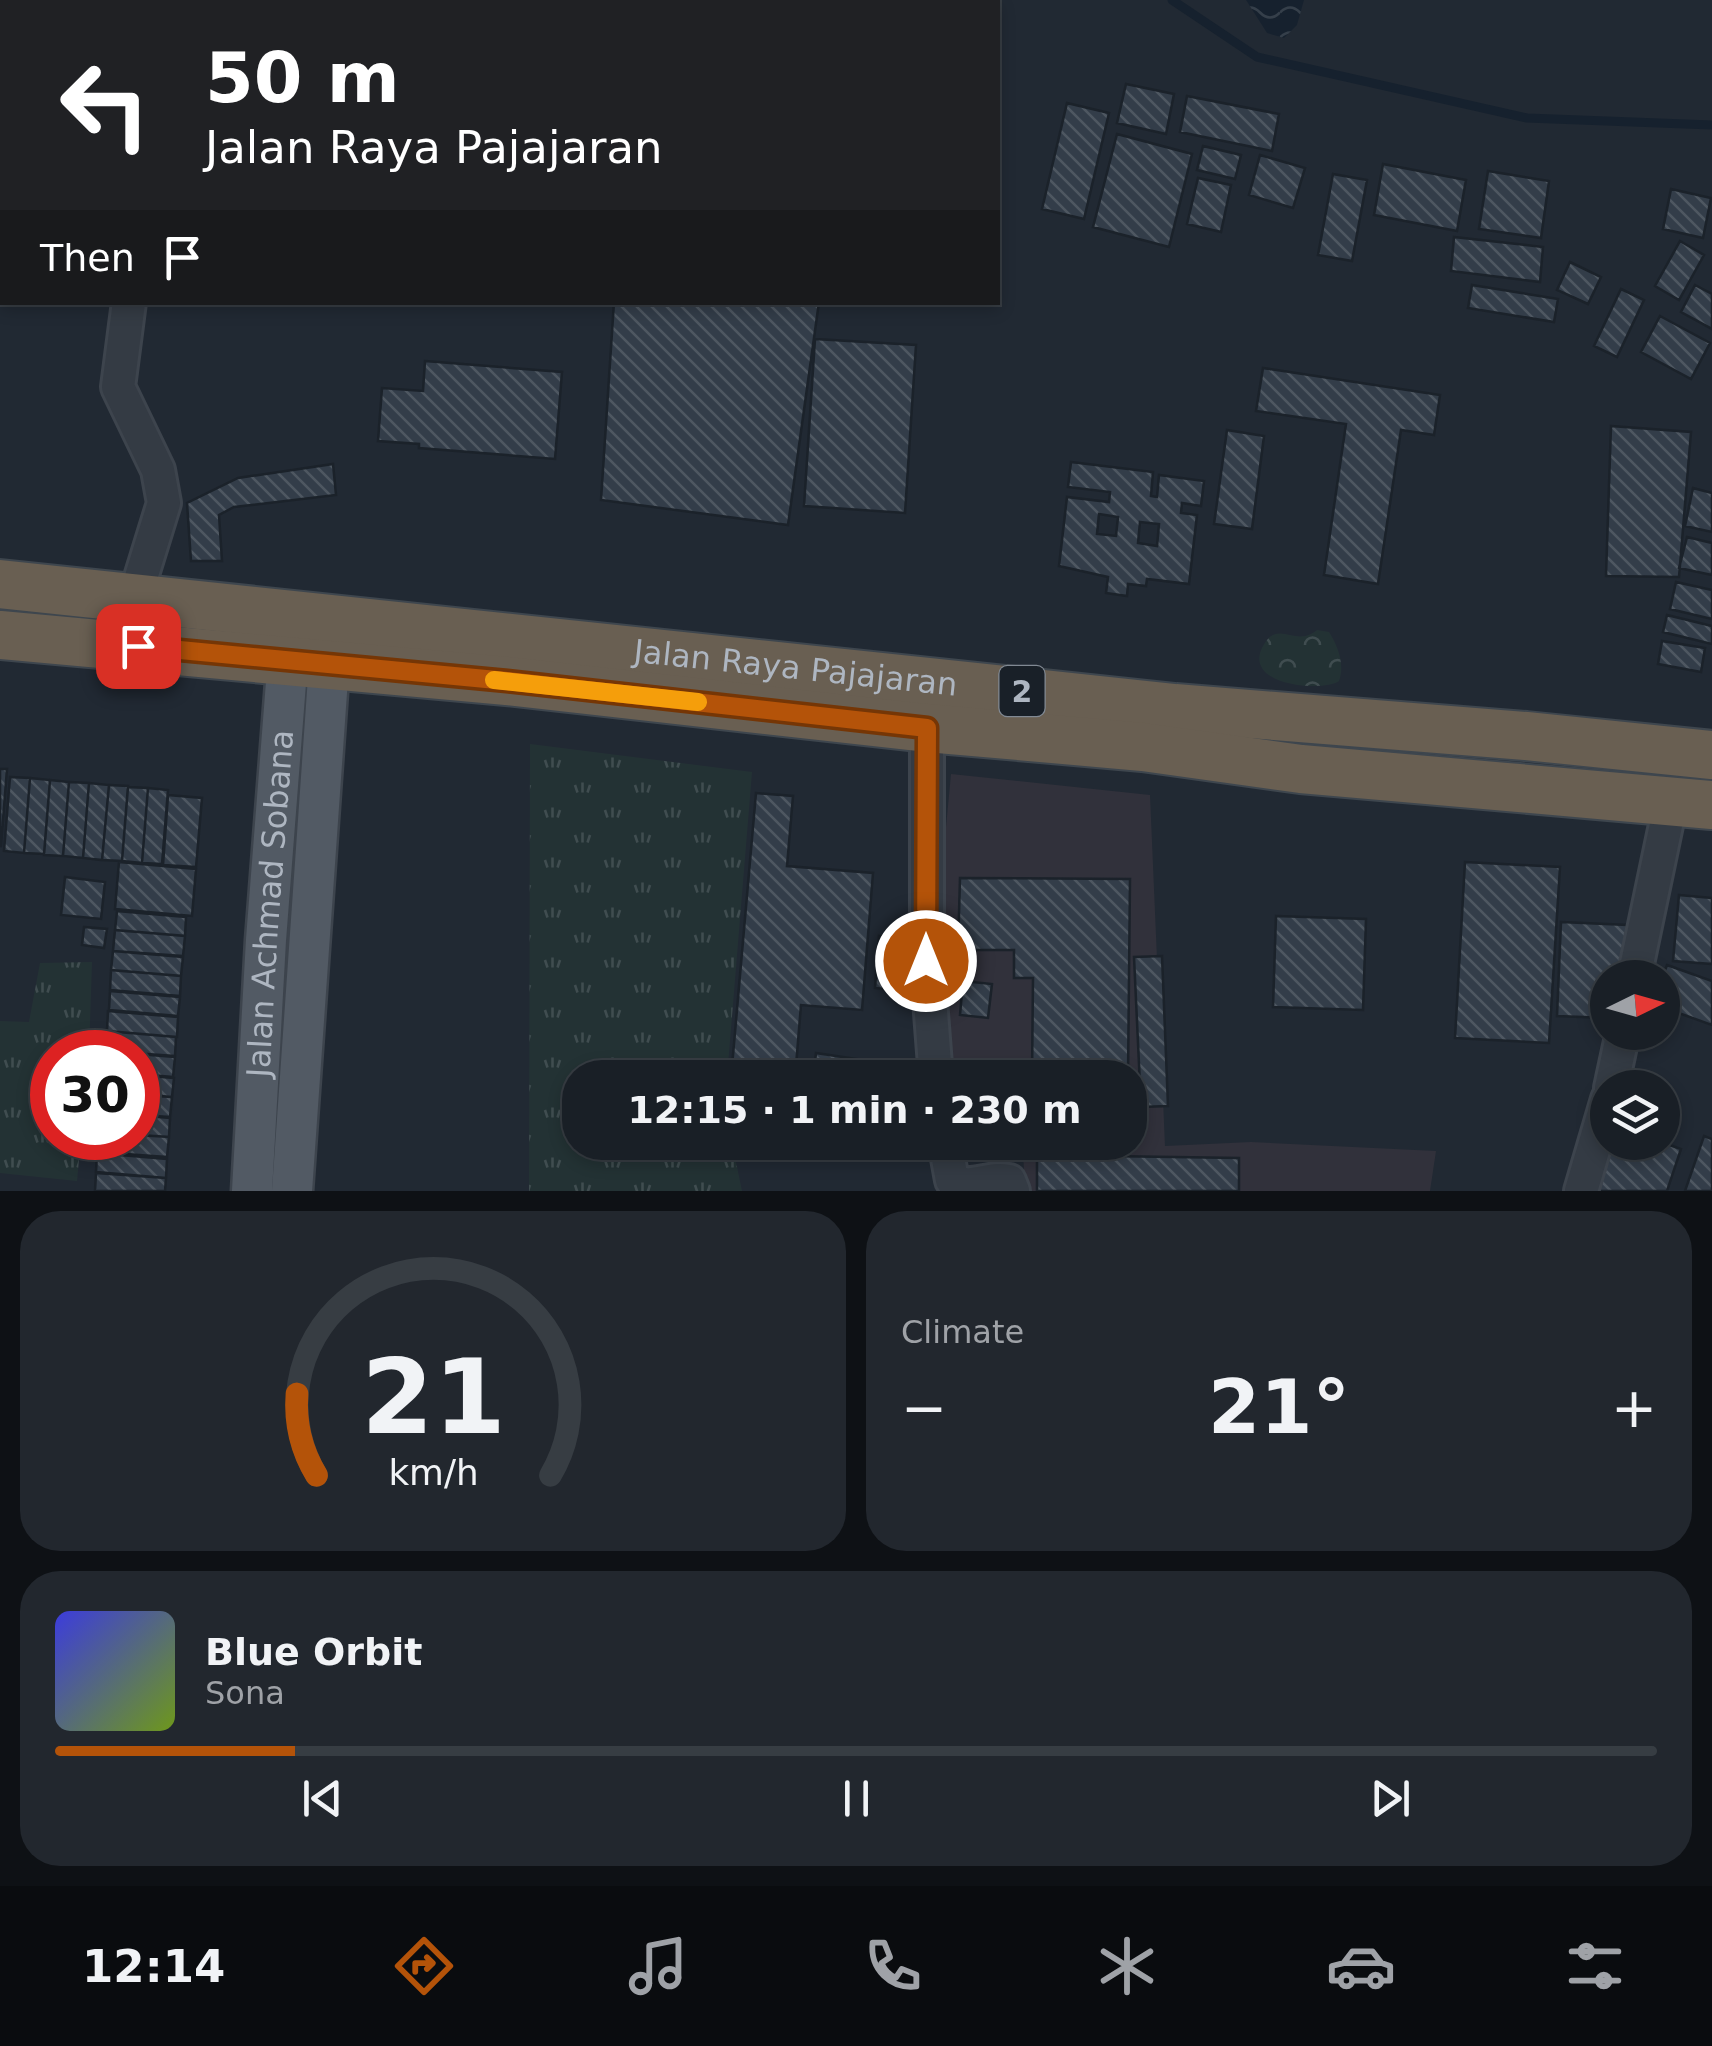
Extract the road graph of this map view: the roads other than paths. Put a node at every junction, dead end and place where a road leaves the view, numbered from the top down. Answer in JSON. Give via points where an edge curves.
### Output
{"nodes":[{"id":1,"x":129,"y":305,"type":"edge"},
{"id":2,"x":0,"y":584,"type":"edge"},
{"id":3,"x":135,"y":597,"type":"junction"},
{"id":4,"x":0,"y":635,"type":"edge"},
{"id":5,"x":310,"y":640,"type":"junction"},
{"id":6,"x":927,"y":728,"type":"junction"},
{"id":7,"x":1712,"y":756,"type":"edge"},
{"id":8,"x":1691,"y":803,"type":"edge"},
{"id":9,"x":1640,"y":960,"type":"edge"},
{"id":10,"x":934,"y":1060,"type":"edge"},
{"id":11,"x":1590,"y":1158,"type":"edge"},
{"id":12,"x":948,"y":1160,"type":"edge"},
{"id":13,"x":252,"y":1191,"type":"edge"},
{"id":14,"x":292,"y":1191,"type":"edge"},
{"id":15,"x":1013,"y":1191,"type":"edge"},
{"id":16,"x":1580,"y":1191,"type":"edge"}],
"edges":[{"from":1,"to":3,"type":"street","via":[[118,387],[158,470],[164,503]]},
{"from":2,"to":3,"type":"highway","name":"Jalan Raya Pajajaran","number":"2"},
{"from":3,"to":5,"type":"highway","name":"Jalan Raya Pajajaran","number":"2"},
{"from":4,"to":5,"type":"highway","name":"Jalan Raya Pajajaran","number":"2"},
{"from":5,"to":6,"type":"highway","name":"Jalan Raya Pajajaran","number":"2"},
{"from":5,"to":7,"type":"highway","name":"Jalan Raya Pajajaran","number":"2","via":[[832,670]]},
{"from":5,"to":13,"type":"main road","name":"Jalan Achmad Sobana"},
{"from":5,"to":14,"type":"main road","name":"Jalan Achmad Sobana"},
{"from":6,"to":8,"type":"highway","name":"Jalan Raya Pajajaran","number":"2"},
{"from":6,"to":10,"type":"street","via":[[926,961]]},
{"from":8,"to":9,"type":"street"},
{"from":11,"to":16,"type":"street"},
{"from":12,"to":15,"type":"street","via":[[952,1180],[969,1185],[996,1178],[1009,1181]]}]}
